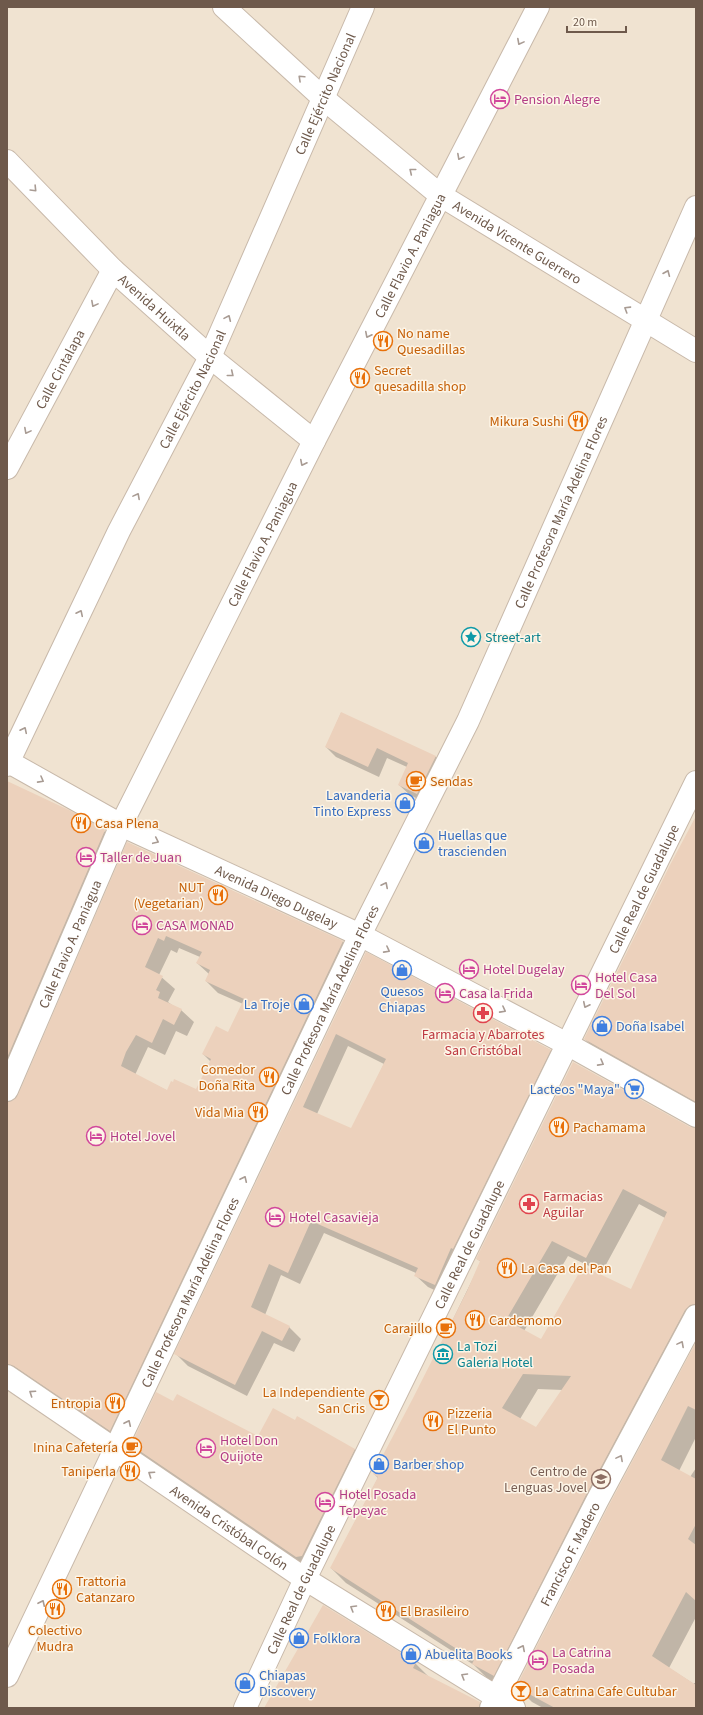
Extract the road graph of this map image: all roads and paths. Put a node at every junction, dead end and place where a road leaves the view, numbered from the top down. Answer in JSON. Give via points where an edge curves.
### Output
{"nodes":[{"id":1,"x":224,"y":7,"type":"edge"},
{"id":2,"x":363,"y":7,"type":"edge"},
{"id":3,"x":538,"y":7,"type":"edge"},
{"id":4,"x":324,"y":99,"type":"junction"},
{"id":5,"x":7,"y":161,"type":"edge"},
{"id":6,"x":440,"y":194,"type":"junction"},
{"id":7,"x":696,"y":208,"type":"edge"},
{"id":8,"x":113,"y":270,"type":"junction"},
{"id":9,"x":646,"y":322,"type":"junction"},
{"id":10,"x":696,"y":351,"type":"edge"},
{"id":11,"x":210,"y":357,"type":"junction"},
{"id":12,"x":314,"y":441,"type":"junction"},
{"id":13,"x":7,"y":468,"type":"edge"},
{"id":14,"x":8,"y":763,"type":"edge"},
{"id":15,"x":696,"y":782,"type":"edge"},
{"id":16,"x":121,"y":825,"type":"junction"},
{"id":17,"x":360,"y":935,"type":"junction"},
{"id":18,"x":567,"y":1044,"type":"junction"},
{"id":19,"x":7,"y":1090,"type":"edge"},
{"id":20,"x":696,"y":1116,"type":"edge"},
{"id":21,"x":696,"y":1316,"type":"edge"},
{"id":22,"x":7,"y":1376,"type":"edge"},
{"id":23,"x":115,"y":1450,"type":"junction"},
{"id":24,"x":305,"y":1579,"type":"junction"},
{"id":25,"x":7,"y":1676,"type":"edge"},
{"id":26,"x":501,"y":1704,"type":"edge"},
{"id":27,"x":245,"y":1708,"type":"edge"}],
"edges":[{"from":4,"to":1,"type":"street","name":"Avenida Vicente Guerrero","one_way":true},
{"from":2,"to":4,"type":"street","name":"Calle Ejército Nacional"},
{"from":3,"to":6,"type":"street","name":"Calle Flavio A. Paniagua","one_way":true},
{"from":6,"to":4,"type":"street","name":"Avenida Vicente Guerrero","one_way":true},
{"from":11,"to":4,"type":"street","name":"Calle Ejército Nacional","one_way":true},
{"from":5,"to":8,"type":"street","name":"Avenida Huixtla","one_way":true},
{"from":9,"to":6,"type":"street","name":"Avenida Vicente Guerrero","one_way":true},
{"from":6,"to":12,"type":"street","name":"Calle Flavio A. Paniagua","one_way":true},
{"from":9,"to":7,"type":"street","name":"Calle Profesora María Adelina Flores","one_way":true},
{"from":8,"to":11,"type":"street","name":"Avenida Huixtla"},
{"from":8,"to":13,"type":"street","name":"Calle Cintalapa","one_way":true},
{"from":9,"to":10,"type":"street","name":"Avenida Vicente Guerrero"},
{"from":17,"to":9,"type":"street","name":"Calle Profesora María Adelina Flores","one_way":true,"via":[[468,721]]},
{"from":11,"to":12,"type":"street","name":"Avenida Huixtla","one_way":true},
{"from":14,"to":11,"type":"street","name":"Calle Ejército Nacional","one_way":true,"via":[[119,531]]},
{"from":12,"to":16,"type":"street","name":"Calle Flavio A. Paniagua","one_way":true},
{"from":14,"to":16,"type":"street","name":"Avenida Diego Dugelay","one_way":true},
{"from":15,"to":18,"type":"street","name":"Calle Real de Guadalupe","one_way":true},
{"from":16,"to":17,"type":"street","name":"Avenida Diego Dugelay","one_way":true},
{"from":16,"to":19,"type":"street","name":"Calle Flavio A. Paniagua"},
{"from":17,"to":18,"type":"street","name":"Avenida Diego Dugelay","one_way":true},
{"from":23,"to":17,"type":"street","name":"Calle Profesora María Adelina Flores","one_way":true},
{"from":18,"to":20,"type":"street","name":"Avenida Diego Dugelay","one_way":true},
{"from":18,"to":24,"type":"street","name":"Calle Real de Guadalupe"},
{"from":26,"to":21,"type":"street","name":"Francisco F. Madero","one_way":true,"via":[[597,1501]]},
{"from":23,"to":22,"type":"street","name":"Avenida Cristóbal Colón","one_way":true},
{"from":24,"to":23,"type":"street","name":"Avenida Cristóbal Colón","one_way":true},
{"from":25,"to":23,"type":"street","name":"Calle Profesora María Adelina Flores","one_way":true},
{"from":26,"to":24,"type":"street","name":"Avenida Cristóbal Colón","one_way":true},
{"from":24,"to":27,"type":"street","name":"Calle Real de Guadalupe"}]}
